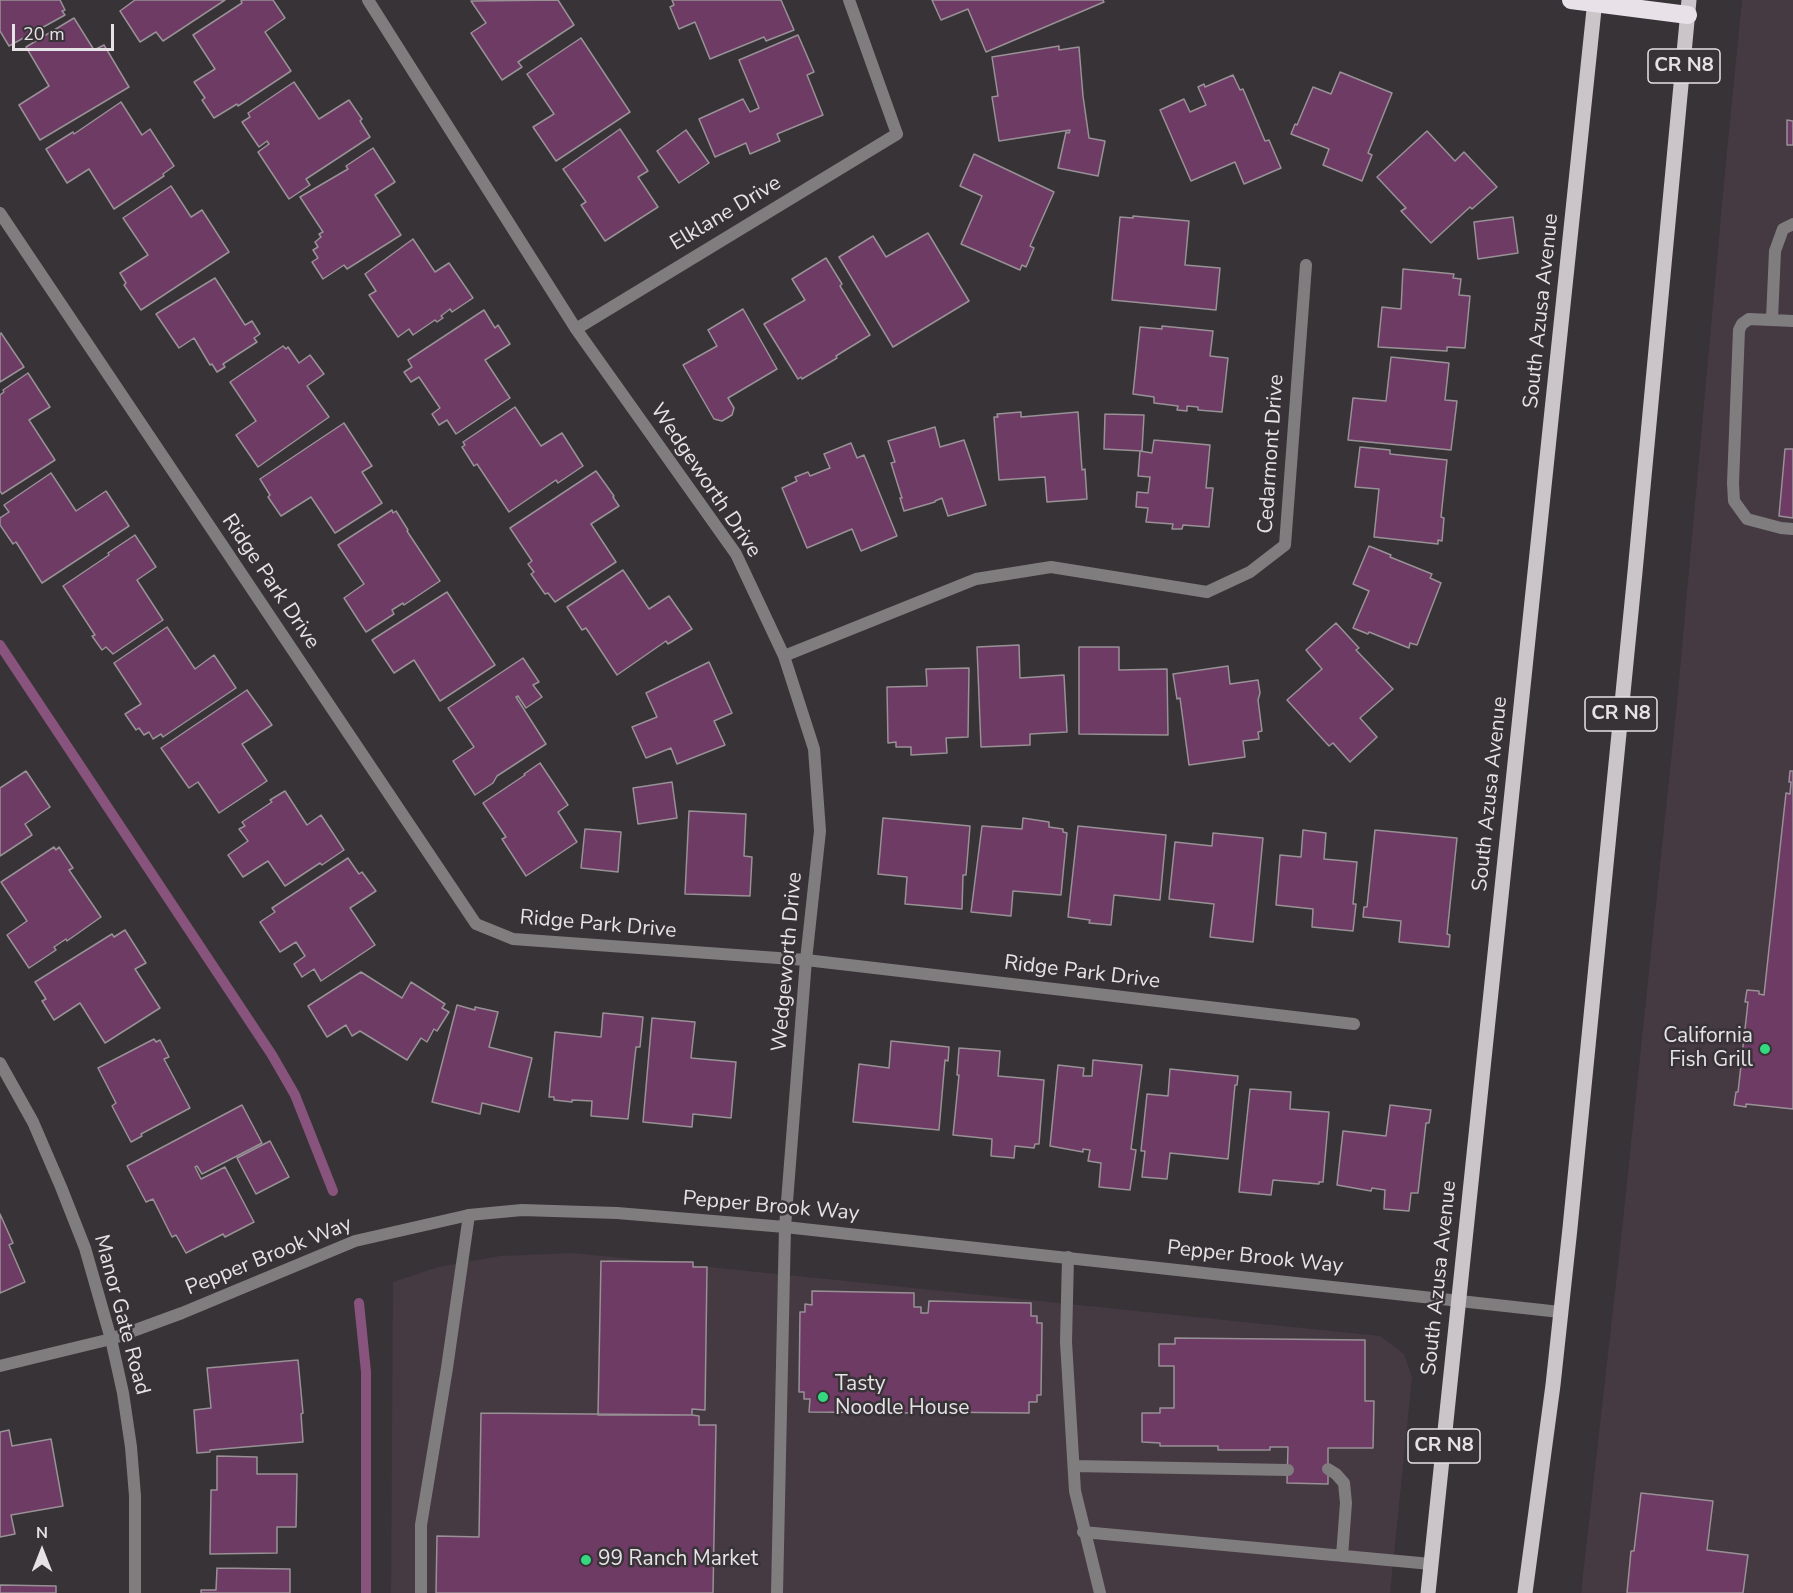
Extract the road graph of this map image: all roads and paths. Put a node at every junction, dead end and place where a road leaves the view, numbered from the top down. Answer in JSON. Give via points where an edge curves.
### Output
{"nodes":[{"id":1,"x":368,"y":0,"type":"edge"},
{"id":2,"x":849,"y":0,"type":"edge"},
{"id":3,"x":1571,"y":0,"type":"edge"},
{"id":4,"x":1595,"y":1,"type":"edge"},
{"id":5,"x":1688,"y":7,"type":"edge"},
{"id":6,"x":0,"y":213,"type":"edge"},
{"id":7,"x":1793,"y":224,"type":"edge"},
{"id":8,"x":1306,"y":265,"type":"dead end"},
{"id":9,"x":1772,"y":319,"type":"junction"},
{"id":10,"x":1793,"y":321,"type":"edge"},
{"id":11,"x":576,"y":329,"type":"junction"},
{"id":12,"x":1793,"y":530,"type":"edge"},
{"id":13,"x":784,"y":656,"type":"junction"},
{"id":14,"x":806,"y":960,"type":"junction"},
{"id":15,"x":1354,"y":1024,"type":"dead end"},
{"id":16,"x":0,"y":1064,"type":"edge"},
{"id":17,"x":469,"y":1215,"type":"junction"},
{"id":18,"x":785,"y":1227,"type":"junction"},
{"id":19,"x":1068,"y":1257,"type":"junction"},
{"id":20,"x":1458,"y":1299,"type":"junction"},
{"id":21,"x":1560,"y":1312,"type":"junction"},
{"id":22,"x":111,"y":1339,"type":"junction"},
{"id":23,"x":0,"y":1366,"type":"edge"},
{"id":24,"x":1074,"y":1466,"type":"junction"},
{"id":25,"x":1328,"y":1469,"type":"dead end"},
{"id":26,"x":1288,"y":1470,"type":"dead end"},
{"id":27,"x":1083,"y":1532,"type":"junction"},
{"id":28,"x":1342,"y":1556,"type":"junction"},
{"id":29,"x":1431,"y":1564,"type":"junction"},
{"id":30,"x":135,"y":1593,"type":"edge"},
{"id":31,"x":421,"y":1593,"type":"edge"},
{"id":32,"x":777,"y":1593,"type":"edge"},
{"id":33,"x":1100,"y":1593,"type":"edge"},
{"id":34,"x":1428,"y":1593,"type":"edge"},
{"id":35,"x":1526,"y":1593,"type":"edge"}],
"edges":[{"from":1,"to":11,"type":"street","name":"Wedgeworth Drive"},
{"from":2,"to":11,"type":"street","name":"Elklane Drive","via":[[897,134]]},
{"from":3,"to":4,"type":"highway"},
{"from":4,"to":5,"type":"highway"},
{"from":4,"to":20,"type":"main road","name":"South Azusa Avenue","number":"CR N8"},
{"from":5,"to":21,"type":"main road","number":"CR N8"},
{"from":6,"to":14,"type":"street","name":"Ridge Park Drive","via":[[476,924],[513,939]]},
{"from":7,"to":9,"type":"street","via":[[1784,229],[1775,251]]},
{"from":8,"to":13,"type":"street","name":"Cedarmont Drive","via":[[1285,545],[1250,572],[1207,592],[1052,567],[976,579]]},
{"from":9,"to":10,"type":"street"},
{"from":9,"to":12,"type":"street","via":[[1749,319],[1739,330],[1734,501],[1747,519]]},
{"from":11,"to":13,"type":"street","name":"Wedgeworth Drive","via":[[736,554]]},
{"from":13,"to":14,"type":"street","name":"Wedgeworth Drive","via":[[814,749],[820,831]]},
{"from":14,"to":15,"type":"street","name":"Ridge Park Drive"},
{"from":14,"to":18,"type":"street","name":"Wedgeworth Drive"},
{"from":16,"to":22,"type":"street","name":"Manor Gate Road","via":[[33,1122],[61,1187],[85,1248]]},
{"from":17,"to":18,"type":"street","name":"Pepper Brook Way","via":[[522,1210],[617,1213]]},
{"from":17,"to":22,"type":"street","name":"Pepper Brook Way","via":[[355,1241]]},
{"from":17,"to":31,"type":"street","via":[[421,1525]]},
{"from":18,"to":19,"type":"street","name":"Pepper Brook Way"},
{"from":18,"to":32,"type":"street","name":"Wedgeworth Drive"},
{"from":19,"to":20,"type":"street","name":"Pepper Brook Way"},
{"from":19,"to":24,"type":"street","via":[[1066,1342]]},
{"from":20,"to":21,"type":"street","name":"Pepper Brook Way"},
{"from":20,"to":29,"type":"main road","name":"South Azusa Avenue","number":"CR N8"},
{"from":21,"to":35,"type":"main road","number":"CR N8"},
{"from":22,"to":23,"type":"street","name":"Pepper Brook Way"},
{"from":22,"to":30,"type":"street","name":"Manor Gate Road","via":[[131,1447]]},
{"from":24,"to":26,"type":"street"},
{"from":24,"to":27,"type":"street"},
{"from":25,"to":28,"type":"street","via":[[1344,1484]]},
{"from":27,"to":28,"type":"street"},
{"from":27,"to":33,"type":"street"},
{"from":28,"to":29,"type":"street"},
{"from":29,"to":34,"type":"main road","name":"South Azusa Avenue","number":"CR N8"}]}
